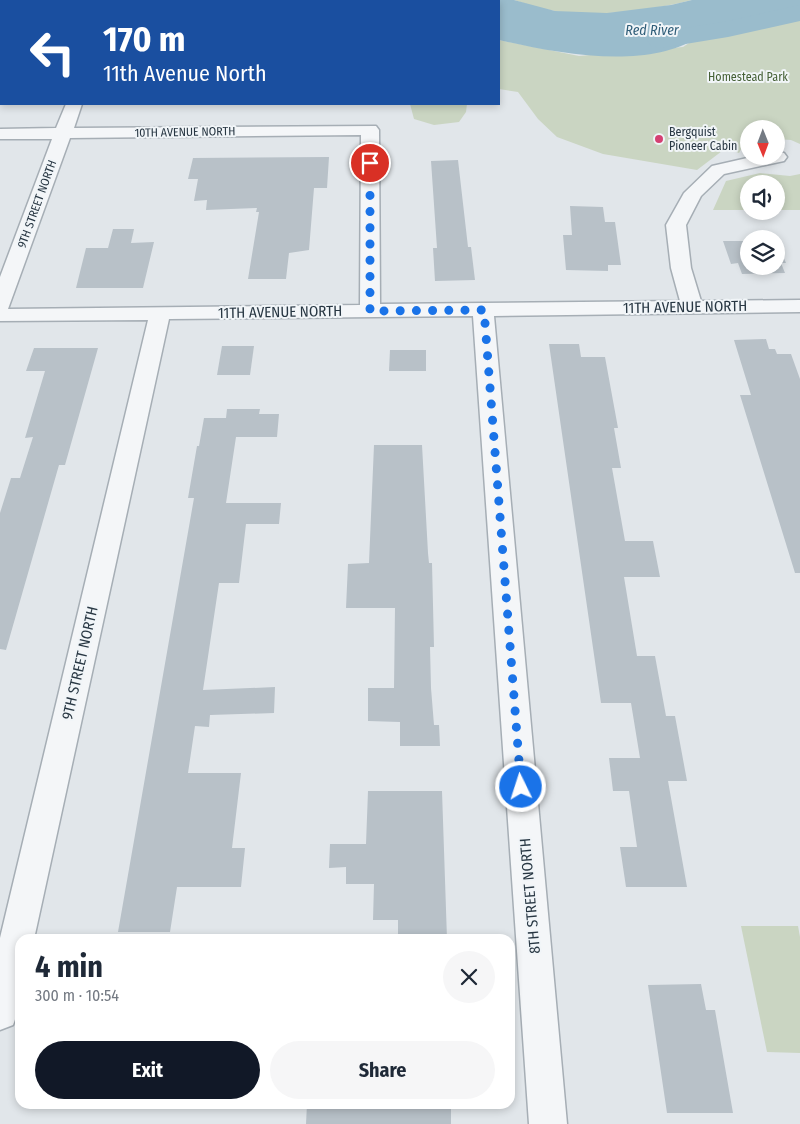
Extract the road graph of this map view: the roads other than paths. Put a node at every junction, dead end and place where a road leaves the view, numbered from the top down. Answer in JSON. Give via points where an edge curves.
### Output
{"nodes":[{"id":1,"x":74,"y":105,"type":"edge"},
{"id":2,"x":63,"y":133,"type":"junction"},
{"id":3,"x":0,"y":134,"type":"edge"},
{"id":4,"x":741,"y":165,"type":"edge"},
{"id":5,"x":0,"y":304,"type":"edge"},
{"id":6,"x":800,"y":306,"type":"edge"},
{"id":7,"x":692,"y":307,"type":"junction"},
{"id":8,"x":484,"y":310,"type":"junction"},
{"id":9,"x":370,"y":311,"type":"junction"},
{"id":10,"x":160,"y":314,"type":"junction"},
{"id":11,"x":0,"y":315,"type":"edge"},
{"id":12,"x":18,"y":934,"type":"edge"},
{"id":13,"x":15,"y":947,"type":"edge"},
{"id":14,"x":0,"y":1012,"type":"edge"},
{"id":15,"x":548,"y":1124,"type":"edge"}],
"edges":[{"from":1,"to":2,"type":"street","name":"9TH STREET NORTH"},
{"from":2,"to":3,"type":"street","name":"10TH AVENUE NORTH"},
{"from":2,"to":5,"type":"street","name":"9TH STREET NORTH"},
{"from":2,"to":9,"type":"street","name":"10TH AVENUE NORTH","via":[[370,130]]},
{"from":4,"to":7,"type":"street","via":[[718,170],[693,193],[676,225],[681,268]]},
{"from":6,"to":7,"type":"street","name":"11TH AVENUE NORTH"},
{"from":7,"to":8,"type":"street","name":"11TH AVENUE NORTH"},
{"from":8,"to":9,"type":"street","name":"11TH AVENUE NORTH"},
{"from":8,"to":15,"type":"street","name":"8TH STREET NORTH"},
{"from":9,"to":10,"type":"street","name":"11TH AVENUE NORTH"},
{"from":10,"to":11,"type":"street","name":"11TH AVENUE NORTH"},
{"from":10,"to":12,"type":"street","name":"9TH STREET NORTH"},
{"from":13,"to":14,"type":"street","name":"9TH STREET NORTH"}]}
